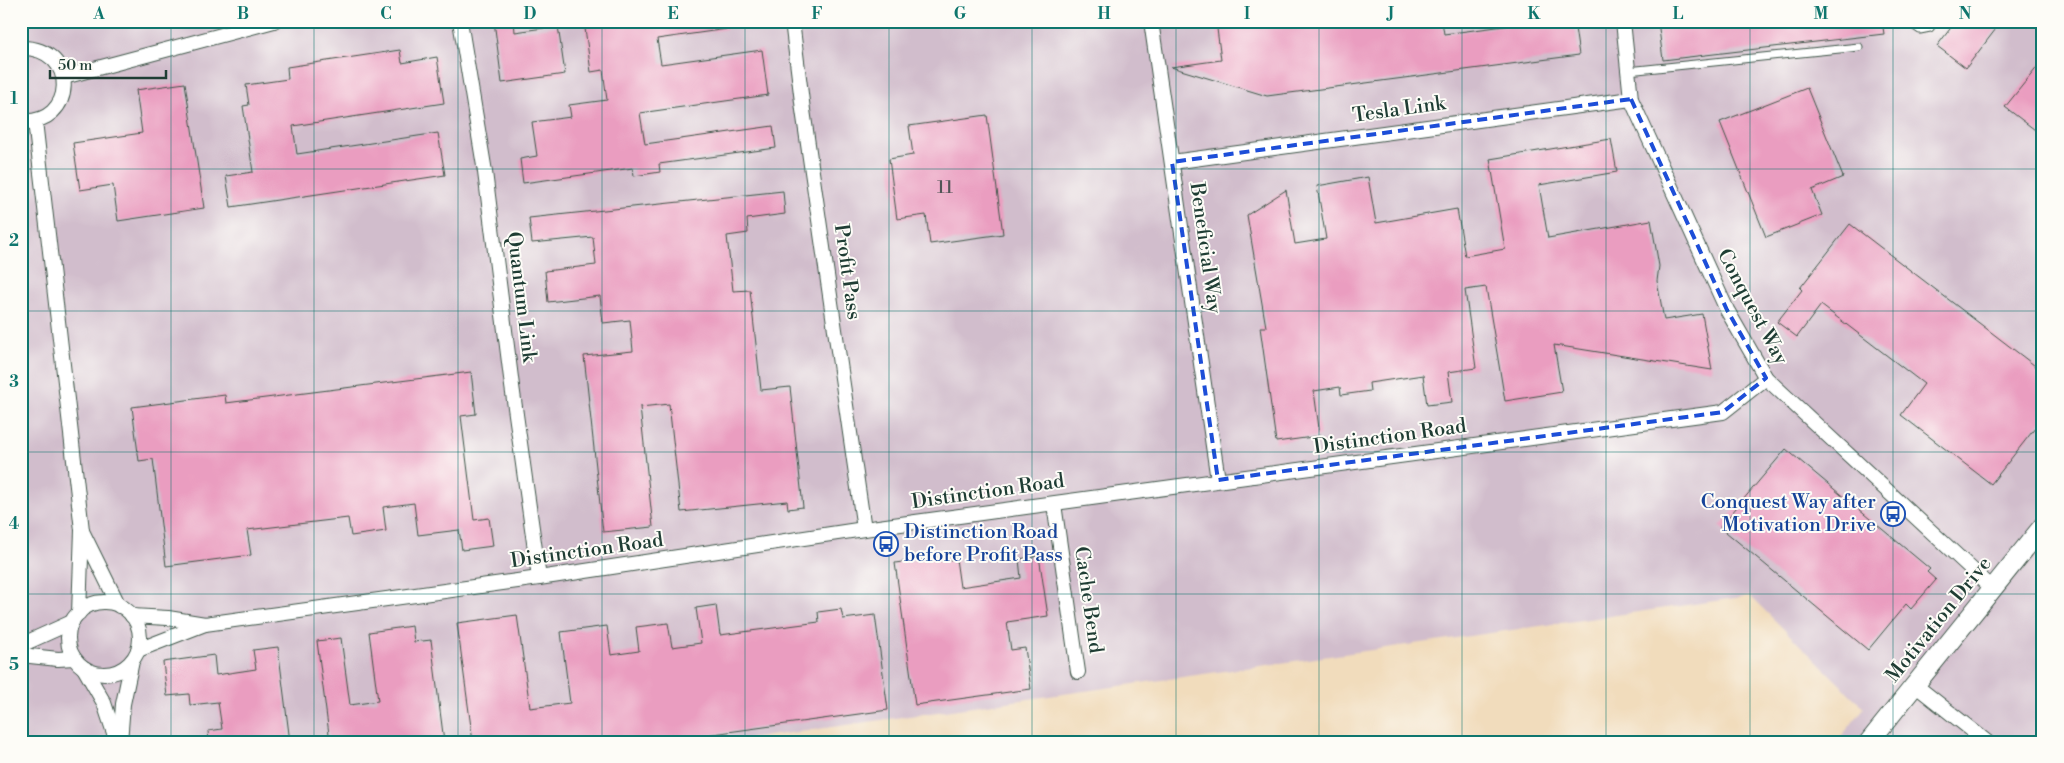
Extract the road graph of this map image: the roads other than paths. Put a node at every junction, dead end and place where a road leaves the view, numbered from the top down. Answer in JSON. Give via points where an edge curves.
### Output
{"nodes":[{"id":1,"x":274,"y":21,"type":"edge"},
{"id":2,"x":460,"y":21,"type":"edge"},
{"id":3,"x":792,"y":21,"type":"edge"},
{"id":4,"x":1151,"y":21,"type":"edge"},
{"id":5,"x":1623,"y":21,"type":"edge"},
{"id":6,"x":1908,"y":21,"type":"edge"},
{"id":7,"x":1935,"y":21,"type":"edge"},
{"id":8,"x":21,"y":48,"type":"edge"},
{"id":9,"x":1859,"y":48,"type":"dead end"},
{"id":10,"x":1628,"y":71,"type":"junction"},
{"id":11,"x":64,"y":77,"type":"junction"},
{"id":12,"x":1631,"y":99,"type":"junction"},
{"id":13,"x":28,"y":121,"type":"edge"},
{"id":14,"x":1172,"y":162,"type":"junction"},
{"id":15,"x":1766,"y":378,"type":"junction"},
{"id":16,"x":1218,"y":480,"type":"junction"},
{"id":17,"x":1054,"y":504,"type":"junction"},
{"id":18,"x":2043,"y":526,"type":"edge"},
{"id":19,"x":864,"y":529,"type":"junction"},
{"id":20,"x":82,"y":530,"type":"junction"},
{"id":21,"x":539,"y":578,"type":"junction"},
{"id":22,"x":1993,"y":589,"type":"junction"},
{"id":23,"x":119,"y":606,"type":"junction"},
{"id":24,"x":132,"y":616,"type":"junction"},
{"id":25,"x":75,"y":618,"type":"junction"},
{"id":26,"x":205,"y":624,"type":"junction"},
{"id":27,"x":21,"y":645,"type":"edge"},
{"id":28,"x":21,"y":655,"type":"edge"},
{"id":29,"x":135,"y":656,"type":"junction"},
{"id":30,"x":79,"y":663,"type":"junction"},
{"id":31,"x":1078,"y":672,"type":"dead end"},
{"id":32,"x":1916,"y":685,"type":"junction"},
{"id":33,"x":119,"y":742,"type":"edge"},
{"id":34,"x":1869,"y":742,"type":"edge"},
{"id":35,"x":1987,"y":742,"type":"edge"}],
"edges":[{"from":1,"to":11,"type":"street"},
{"from":2,"to":21,"type":"street","name":"Quantum Link","via":[[485,172]]},
{"from":3,"to":19,"type":"street","name":"Profit Pass"},
{"from":4,"to":14,"type":"street","name":"Beneficial Way"},
{"from":5,"to":10,"type":"street","name":"Conquest Way"},
{"from":6,"to":7,"type":"lane","via":[[1920,30],[1930,28]]},
{"from":8,"to":11,"type":"street","via":[[34,48],[48,54],[57,62]]},
{"from":9,"to":10,"type":"lane"},
{"from":10,"to":12,"type":"street","name":"Conquest Way"},
{"from":11,"to":13,"type":"street","via":[[64,90],[58,106],[49,115]]},
{"from":12,"to":14,"type":"street","name":"Tesla Link"},
{"from":12,"to":15,"type":"street","name":"Conquest Way","via":[[1727,310]]},
{"from":13,"to":20,"type":"street"},
{"from":14,"to":16,"type":"street","name":"Beneficial Way"},
{"from":15,"to":16,"type":"street","name":"Distinction Road","via":[[1723,412]]},
{"from":15,"to":22,"type":"street","name":"Conquest Way"},
{"from":16,"to":17,"type":"street","name":"Distinction Road"},
{"from":17,"to":19,"type":"street","name":"Distinction Road"},
{"from":17,"to":31,"type":"street","name":"Cache Bend"},
{"from":18,"to":22,"type":"street","name":"Motivation Drive"},
{"from":19,"to":21,"type":"street","name":"Distinction Road"},
{"from":20,"to":23,"type":"street"},
{"from":20,"to":25,"type":"street"},
{"from":21,"to":26,"type":"street","name":"Distinction Road"},
{"from":22,"to":32,"type":"street","name":"Motivation Drive"},
{"from":23,"to":24,"type":"street"},
{"from":23,"to":25,"type":"street","via":[[101,603],[89,606]]},
{"from":24,"to":26,"type":"street","name":"Distinction Road"},
{"from":24,"to":29,"type":"street","via":[[140,638]]},
{"from":25,"to":27,"type":"street"},
{"from":25,"to":30,"type":"street","via":[[68,634],[69,646]]},
{"from":26,"to":29,"type":"street","name":"Distinction Road"},
{"from":28,"to":30,"type":"street"},
{"from":29,"to":30,"type":"street","via":[[122,669],[110,674],[96,674]]},
{"from":29,"to":33,"type":"street","via":[[123,704]]},
{"from":30,"to":33,"type":"street","via":[[104,703]]},
{"from":32,"to":34,"type":"street","name":"Motivation Drive"},
{"from":32,"to":35,"type":"street"}]}
